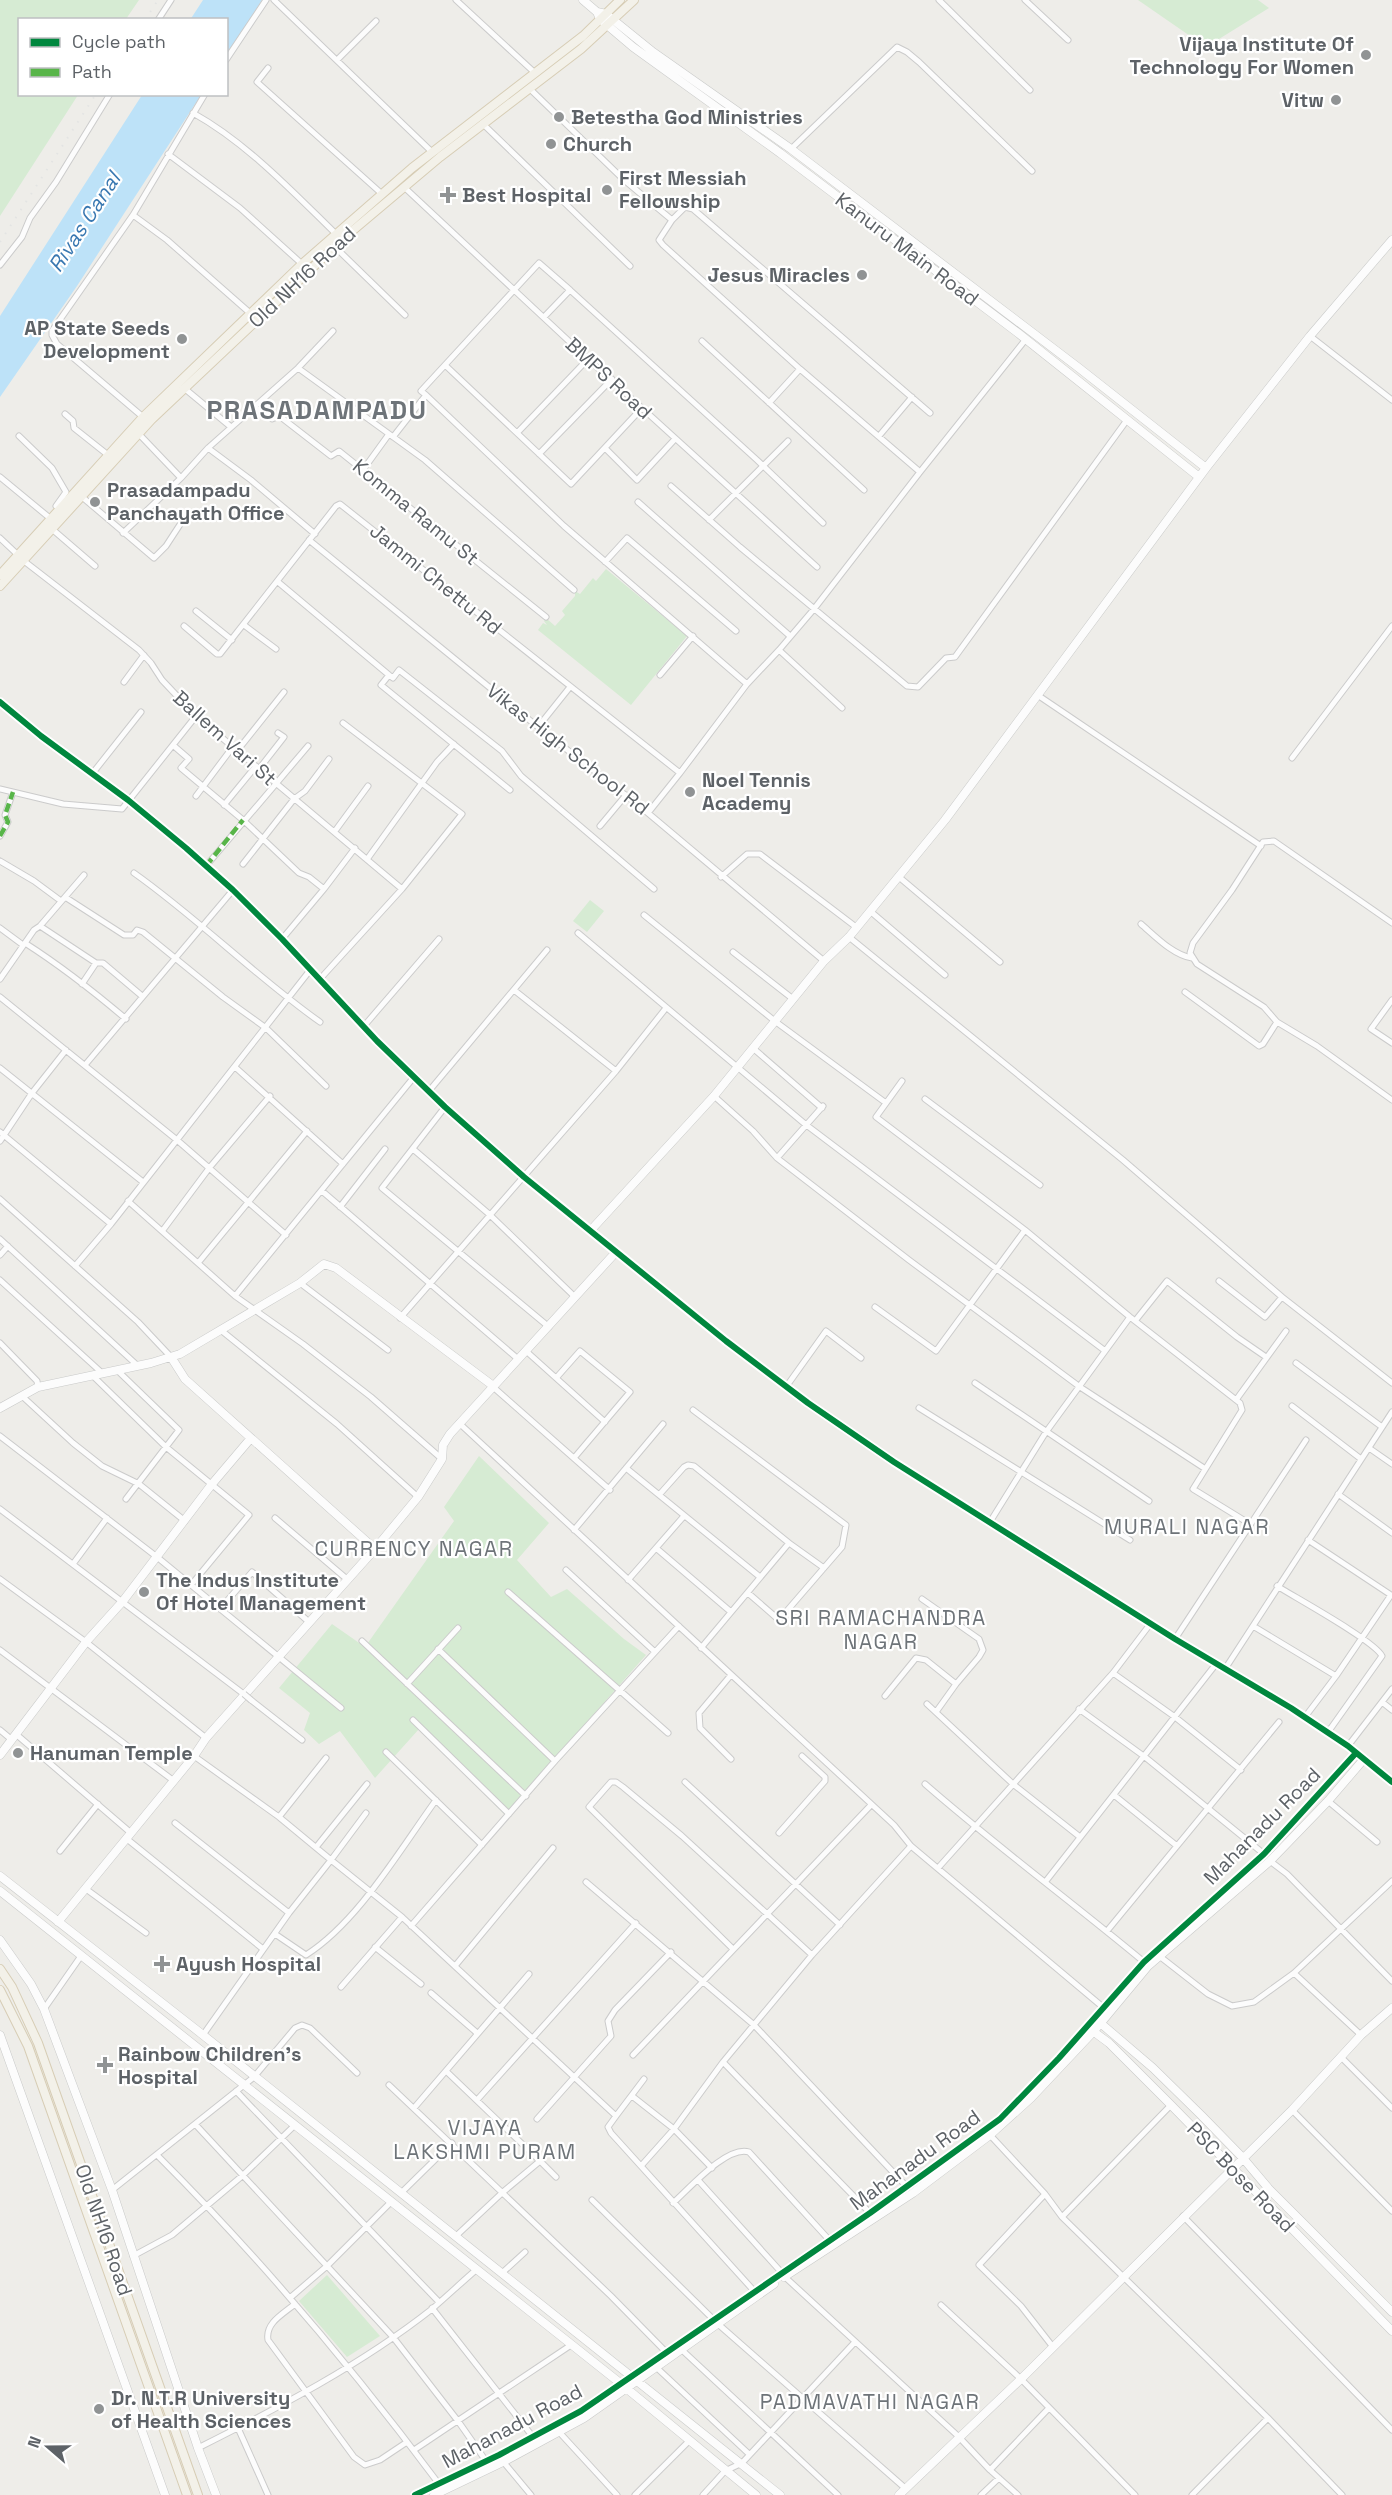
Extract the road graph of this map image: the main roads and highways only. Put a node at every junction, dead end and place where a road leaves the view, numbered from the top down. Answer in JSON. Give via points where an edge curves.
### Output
{"nodes":[{"id":1,"x":620,"y":0,"type":"edge"},
{"id":2,"x":634,"y":0,"type":"edge"},
{"id":3,"x":605,"y":18,"type":"junction"},
{"id":4,"x":334,"y":241,"type":"junction"},
{"id":5,"x":52,"y":524,"type":"junction"},
{"id":6,"x":21,"y":558,"type":"junction"},
{"id":7,"x":0,"y":575,"type":"edge"},
{"id":8,"x":0,"y":586,"type":"edge"},
{"id":9,"x":0,"y":1970,"type":"edge"},
{"id":10,"x":0,"y":1990,"type":"edge"},
{"id":11,"x":187,"y":2495,"type":"edge"},
{"id":12,"x":198,"y":2495,"type":"edge"}],
"edges":[{"from":1,"to":3,"type":"main road","name":"Old NH16 Road"},
{"from":2,"to":3,"type":"main road","name":"Old NH16 Road"},
{"from":3,"to":4,"type":"main road","name":"Old NH16 Road","via":[[432,152]]},
{"from":3,"to":4,"type":"main road","name":"Old NH16 Road","via":[[531,89]]},
{"from":4,"to":5,"type":"main road","name":"Old NH16 Road","via":[[183,388]]},
{"from":4,"to":5,"type":"main road","name":"Old NH16 Road","via":[[303,264],[143,417]]},
{"from":5,"to":6,"type":"main road","name":"Old NH16 Road"},
{"from":6,"to":7,"type":"main road","name":"Old NH16 Road"},
{"from":6,"to":8,"type":"main road","name":"Old NH16 Road"},
{"from":9,"to":12,"type":"main road","name":"Old NH16 Road","via":[[38,2043]]},
{"from":10,"to":11,"type":"main road","name":"Old NH16 Road","via":[[31,2054]]}]}
